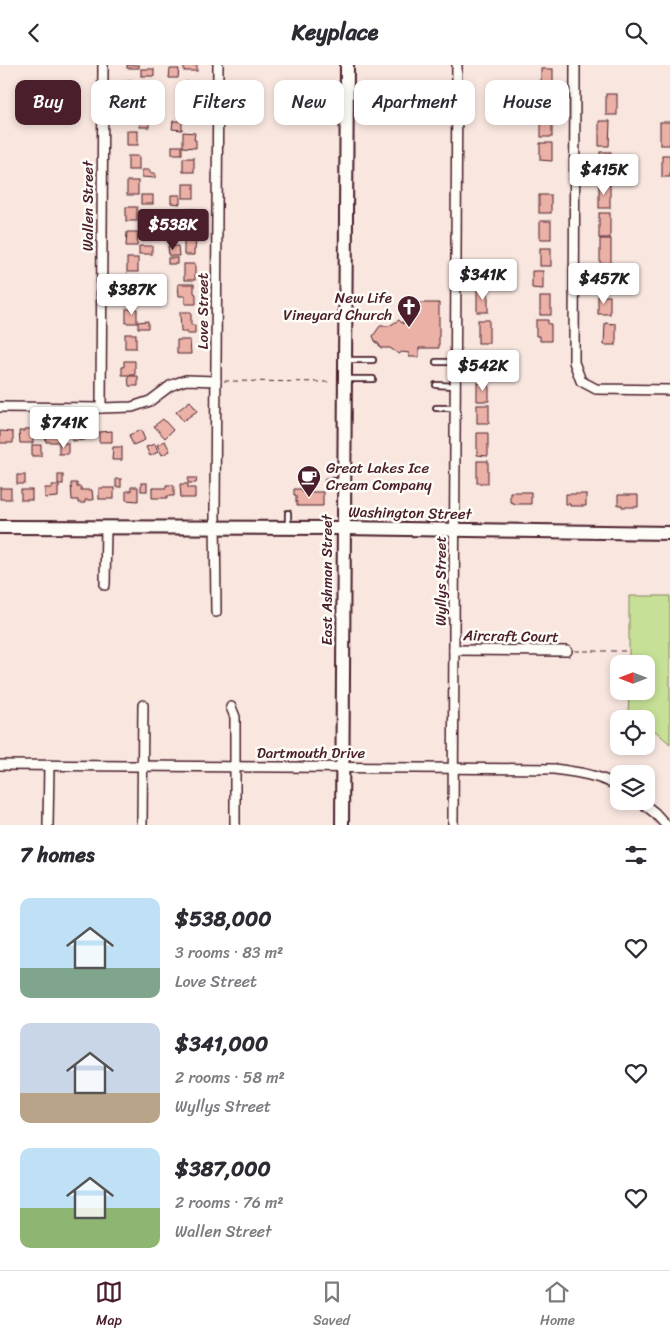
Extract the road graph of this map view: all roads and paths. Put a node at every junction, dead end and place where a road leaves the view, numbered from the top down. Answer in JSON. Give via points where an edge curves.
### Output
{"nodes":[{"id":1,"x":103,"y":65,"type":"edge"},
{"id":2,"x":218,"y":65,"type":"edge"},
{"id":3,"x":347,"y":65,"type":"edge"},
{"id":4,"x":457,"y":65,"type":"edge"},
{"id":5,"x":575,"y":65,"type":"edge"},
{"id":6,"x":345,"y":360,"type":"junction"},
{"id":7,"x":373,"y":360,"type":"dead end"},
{"id":8,"x":436,"y":362,"type":"dead end"},
{"id":9,"x":455,"y":362,"type":"junction"},
{"id":10,"x":345,"y":379,"type":"junction"},
{"id":11,"x":372,"y":379,"type":"dead end"},
{"id":12,"x":216,"y":381,"type":"junction"},
{"id":13,"x":331,"y":382,"type":"dead end"},
{"id":14,"x":436,"y":385,"type":"dead end"},
{"id":15,"x":454,"y":386,"type":"junction"},
{"id":16,"x":670,"y":390,"type":"edge"},
{"id":17,"x":0,"y":407,"type":"edge"},
{"id":18,"x":101,"y":408,"type":"junction"},
{"id":19,"x":436,"y":408,"type":"dead end"},
{"id":20,"x":454,"y":408,"type":"junction"},
{"id":21,"x":328,"y":481,"type":"dead end"},
{"id":22,"x":344,"y":481,"type":"junction"},
{"id":23,"x":288,"y":513,"type":"dead end"},
{"id":24,"x":0,"y":527,"type":"edge"},
{"id":25,"x":106,"y":527,"type":"junction"},
{"id":26,"x":215,"y":527,"type":"junction"},
{"id":27,"x":288,"y":528,"type":"junction"},
{"id":28,"x":344,"y":528,"type":"junction"},
{"id":29,"x":454,"y":530,"type":"junction"},
{"id":30,"x":670,"y":533,"type":"edge"},
{"id":31,"x":105,"y":585,"type":"dead end"},
{"id":32,"x":216,"y":612,"type":"dead end"},
{"id":33,"x":454,"y":650,"type":"junction"},
{"id":34,"x":567,"y":651,"type":"joint"},
{"id":35,"x":629,"y":651,"type":"dead end"},
{"id":36,"x":143,"y":705,"type":"dead end"},
{"id":37,"x":231,"y":707,"type":"dead end"},
{"id":38,"x":0,"y":765,"type":"edge"},
{"id":39,"x":49,"y":765,"type":"junction"},
{"id":40,"x":142,"y":765,"type":"junction"},
{"id":41,"x":236,"y":767,"type":"junction"},
{"id":42,"x":342,"y":767,"type":"junction"},
{"id":43,"x":454,"y":767,"type":"junction"},
{"id":44,"x":610,"y":783,"type":"edge"},
{"id":45,"x":651,"y":810,"type":"edge"},
{"id":46,"x":48,"y":825,"type":"edge"},
{"id":47,"x":142,"y":825,"type":"edge"},
{"id":48,"x":236,"y":825,"type":"edge"},
{"id":49,"x":342,"y":825,"type":"edge"},
{"id":50,"x":453,"y":825,"type":"edge"},
{"id":51,"x":666,"y":825,"type":"edge"}],
"edges":[{"from":1,"to":18,"type":"street","name":"Wallen Street"},
{"from":2,"to":12,"type":"street","name":"Love Street"},
{"from":3,"to":6,"type":"street","name":"East Ashman Street"},
{"from":4,"to":9,"type":"street","name":"Wyllys Street"},
{"from":5,"to":16,"type":"street","via":[[574,362],[581,381],[596,389]]},
{"from":6,"to":7,"type":"lane"},
{"from":6,"to":10,"type":"street","name":"East Ashman Street"},
{"from":8,"to":9,"type":"lane"},
{"from":9,"to":15,"type":"street","name":"Wyllys Street"},
{"from":10,"to":11,"type":"lane"},
{"from":10,"to":22,"type":"street","name":"East Ashman Street"},
{"from":12,"to":13,"type":"path"},
{"from":12,"to":18,"type":"street","via":[[186,380],[170,386],[142,405]]},
{"from":12,"to":26,"type":"street","name":"Love Street"},
{"from":14,"to":15,"type":"lane"},
{"from":15,"to":20,"type":"street","name":"Wyllys Street"},
{"from":17,"to":18,"type":"street"},
{"from":19,"to":20,"type":"lane"},
{"from":20,"to":29,"type":"street","name":"Wyllys Street"},
{"from":21,"to":22,"type":"lane"},
{"from":22,"to":28,"type":"street","name":"East Ashman Street"},
{"from":23,"to":27,"type":"lane"},
{"from":24,"to":25,"type":"street","name":"Washington Street"},
{"from":25,"to":26,"type":"street","name":"Washington Street"},
{"from":25,"to":31,"type":"street"},
{"from":26,"to":27,"type":"street","name":"Washington Street"},
{"from":26,"to":32,"type":"street","name":"Love Street"},
{"from":27,"to":28,"type":"street","name":"Washington Street"},
{"from":28,"to":29,"type":"street","name":"Washington Street"},
{"from":28,"to":42,"type":"street","name":"East Ashman Street"},
{"from":29,"to":30,"type":"street","name":"Washington Street"},
{"from":29,"to":33,"type":"street","name":"Wyllys Street"},
{"from":33,"to":34,"type":"street","name":"Aircraft Court"},
{"from":33,"to":43,"type":"street","name":"Wyllys Street"},
{"from":34,"to":35,"type":"path"},
{"from":36,"to":40,"type":"street"},
{"from":37,"to":41,"type":"street","via":[[235,717]]},
{"from":38,"to":39,"type":"street","name":"Dartmouth Drive"},
{"from":39,"to":40,"type":"street","name":"Dartmouth Drive"},
{"from":39,"to":46,"type":"street"},
{"from":40,"to":41,"type":"street","name":"Dartmouth Drive"},
{"from":40,"to":47,"type":"street"},
{"from":41,"to":42,"type":"street","name":"Dartmouth Drive"},
{"from":41,"to":48,"type":"street"},
{"from":42,"to":43,"type":"street","name":"Dartmouth Drive"},
{"from":42,"to":49,"type":"street","name":"East Ashman Street"},
{"from":43,"to":44,"type":"street","name":"Dartmouth Drive","via":[[562,770]]},
{"from":43,"to":50,"type":"street","name":"Wyllys Street"},
{"from":45,"to":51,"type":"street"}]}
